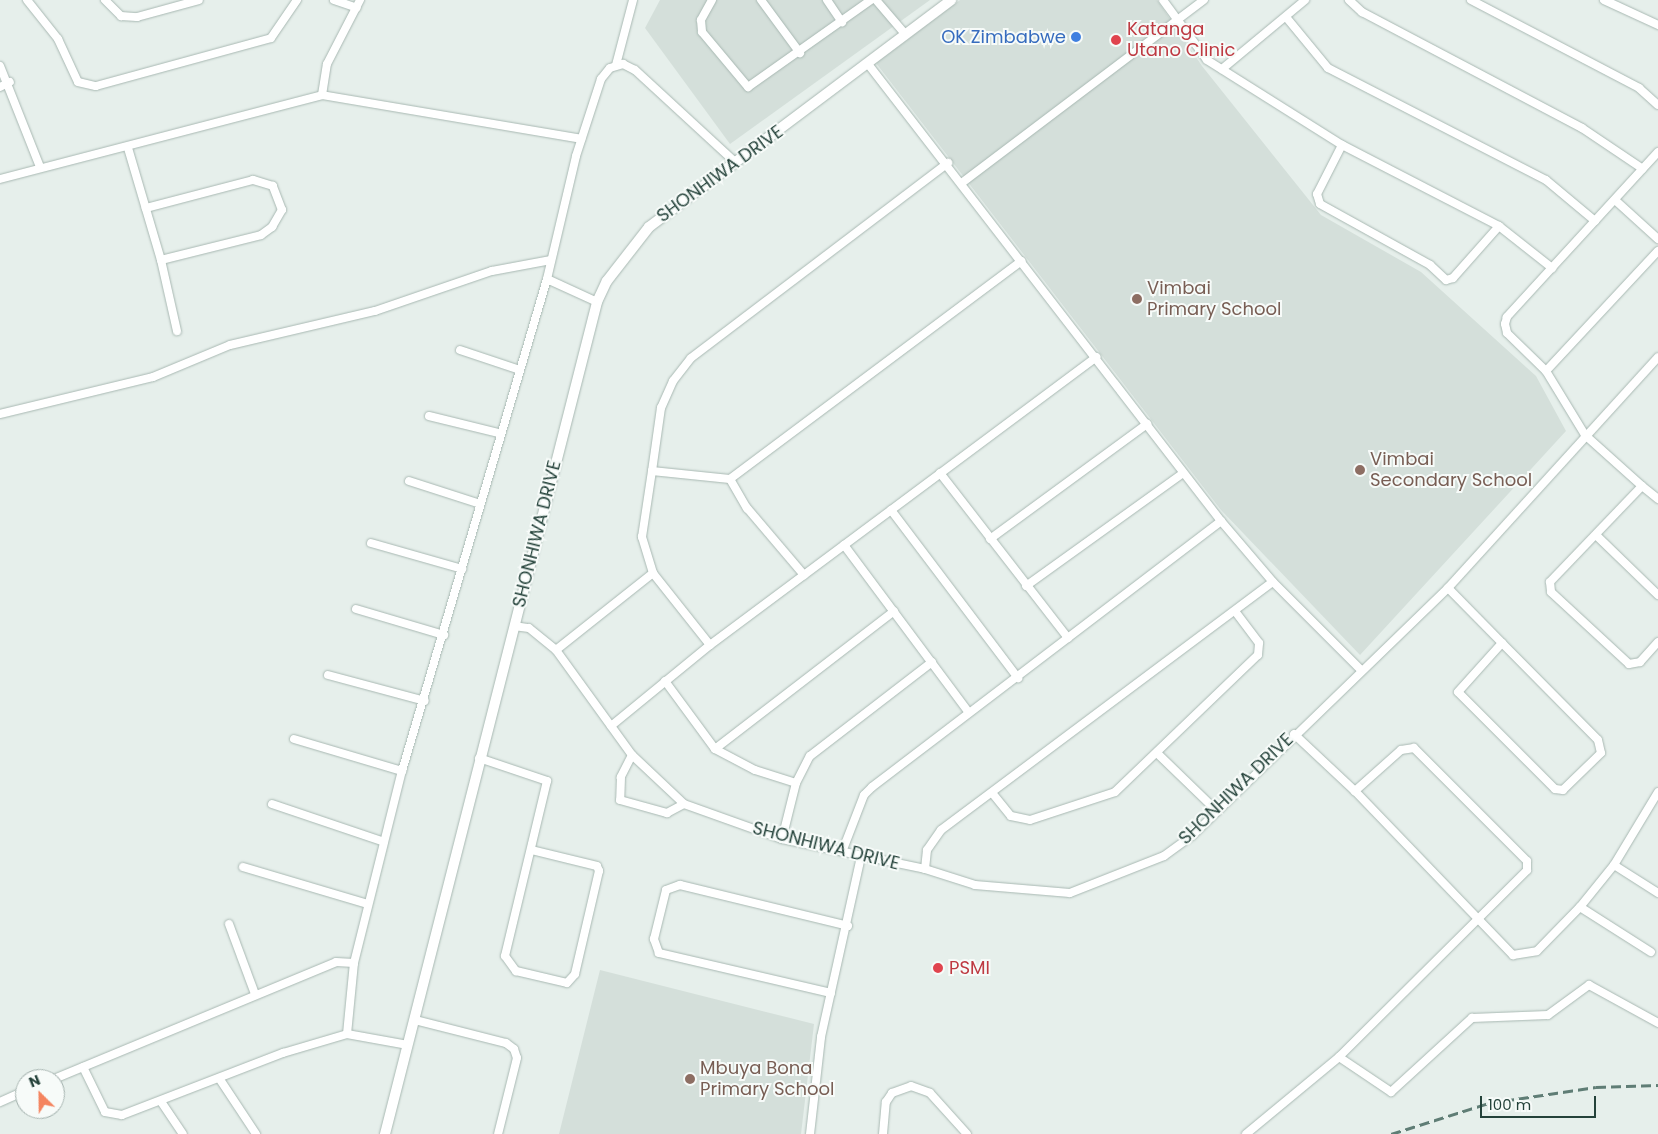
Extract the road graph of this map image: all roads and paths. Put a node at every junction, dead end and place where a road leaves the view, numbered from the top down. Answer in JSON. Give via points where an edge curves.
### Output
{"nodes":[{"id":1,"x":27,"y":0,"type":"edge"},
{"id":2,"x":105,"y":0,"type":"edge"},
{"id":3,"x":199,"y":0,"type":"edge"},
{"id":4,"x":297,"y":0,"type":"edge"},
{"id":5,"x":334,"y":0,"type":"edge"},
{"id":6,"x":633,"y":0,"type":"edge"},
{"id":7,"x":712,"y":0,"type":"edge"},
{"id":8,"x":761,"y":0,"type":"edge"},
{"id":9,"x":827,"y":0,"type":"edge"},
{"id":10,"x":872,"y":0,"type":"edge"},
{"id":11,"x":876,"y":0,"type":"edge"},
{"id":12,"x":951,"y":0,"type":"edge"},
{"id":13,"x":1163,"y":0,"type":"edge"},
{"id":14,"x":1204,"y":0,"type":"edge"},
{"id":15,"x":1306,"y":0,"type":"edge"},
{"id":16,"x":1349,"y":0,"type":"edge"},
{"id":17,"x":1472,"y":0,"type":"edge"},
{"id":18,"x":1604,"y":0,"type":"edge"},
{"id":19,"x":358,"y":4,"type":"edge"},
{"id":20,"x":1286,"y":18,"type":"junction"},
{"id":21,"x":842,"y":22,"type":"junction"},
{"id":22,"x":1179,"y":22,"type":"junction"},
{"id":23,"x":1658,"y":25,"type":"edge"},
{"id":24,"x":905,"y":34,"type":"junction"},
{"id":25,"x":800,"y":53,"type":"junction"},
{"id":26,"x":868,"y":64,"type":"junction"},
{"id":27,"x":616,"y":65,"type":"junction"},
{"id":28,"x":0,"y":66,"type":"edge"},
{"id":29,"x":1222,"y":70,"type":"junction"},
{"id":30,"x":10,"y":82,"type":"junction"},
{"id":31,"x":0,"y":87,"type":"edge"},
{"id":32,"x":322,"y":95,"type":"junction"},
{"id":33,"x":1658,"y":105,"type":"edge"},
{"id":34,"x":581,"y":139,"type":"junction"},
{"id":35,"x":1342,"y":145,"type":"junction"},
{"id":36,"x":128,"y":148,"type":"junction"},
{"id":37,"x":1658,"y":154,"type":"edge"},
{"id":38,"x":736,"y":163,"type":"junction"},
{"id":39,"x":948,"y":163,"type":"junction"},
{"id":40,"x":40,"y":167,"type":"junction"},
{"id":41,"x":1643,"y":170,"type":"junction"},
{"id":42,"x":0,"y":179,"type":"edge"},
{"id":43,"x":962,"y":182,"type":"junction"},
{"id":44,"x":1615,"y":200,"type":"junction"},
{"id":45,"x":146,"y":208,"type":"junction"},
{"id":46,"x":1595,"y":221,"type":"junction"},
{"id":47,"x":1499,"y":226,"type":"junction"},
{"id":48,"x":1658,"y":239,"type":"edge"},
{"id":49,"x":1658,"y":250,"type":"edge"},
{"id":50,"x":161,"y":260,"type":"junction"},
{"id":51,"x":551,"y":260,"type":"junction"},
{"id":52,"x":1021,"y":261,"type":"junction"},
{"id":53,"x":1552,"y":268,"type":"junction"},
{"id":54,"x":547,"y":279,"type":"junction"},
{"id":55,"x":597,"y":302,"type":"junction"},
{"id":56,"x":177,"y":331,"type":"dead end"},
{"id":57,"x":460,"y":350,"type":"dead end"},
{"id":58,"x":1096,"y":357,"type":"junction"},
{"id":59,"x":1658,"y":357,"type":"edge"},
{"id":60,"x":517,"y":370,"type":"junction"},
{"id":61,"x":1546,"y":371,"type":"junction"},
{"id":62,"x":0,"y":414,"type":"edge"},
{"id":63,"x":429,"y":416,"type":"dead end"},
{"id":64,"x":1147,"y":424,"type":"junction"},
{"id":65,"x":498,"y":433,"type":"junction"},
{"id":66,"x":1585,"y":435,"type":"junction"},
{"id":67,"x":652,"y":471,"type":"junction"},
{"id":68,"x":940,"y":473,"type":"junction"},
{"id":69,"x":1183,"y":473,"type":"junction"},
{"id":70,"x":730,"y":479,"type":"junction"},
{"id":71,"x":409,"y":481,"type":"dead end"},
{"id":72,"x":1642,"y":486,"type":"junction"},
{"id":73,"x":1658,"y":499,"type":"edge"},
{"id":74,"x":480,"y":504,"type":"junction"},
{"id":75,"x":891,"y":510,"type":"junction"},
{"id":76,"x":1221,"y":521,"type":"junction"},
{"id":77,"x":1597,"y":536,"type":"junction"},
{"id":78,"x":990,"y":539,"type":"junction"},
{"id":79,"x":371,"y":543,"type":"dead end"},
{"id":80,"x":844,"y":545,"type":"junction"},
{"id":81,"x":462,"y":569,"type":"junction"},
{"id":82,"x":653,"y":573,"type":"junction"},
{"id":83,"x":804,"y":575,"type":"junction"},
{"id":84,"x":1273,"y":582,"type":"junction"},
{"id":85,"x":1026,"y":586,"type":"junction"},
{"id":86,"x":1448,"y":588,"type":"junction"},
{"id":87,"x":1658,"y":595,"type":"edge"},
{"id":88,"x":356,"y":609,"type":"dead end"},
{"id":89,"x":894,"y":611,"type":"junction"},
{"id":90,"x":1236,"y":612,"type":"junction"},
{"id":91,"x":514,"y":626,"type":"junction"},
{"id":92,"x":444,"y":635,"type":"junction"},
{"id":93,"x":1068,"y":638,"type":"junction"},
{"id":94,"x":1658,"y":642,"type":"edge"},
{"id":95,"x":1502,"y":643,"type":"junction"},
{"id":96,"x":710,"y":645,"type":"junction"},
{"id":97,"x":556,"y":650,"type":"junction"},
{"id":98,"x":932,"y":662,"type":"junction"},
{"id":99,"x":1361,"y":670,"type":"junction"},
{"id":100,"x":328,"y":675,"type":"dead end"},
{"id":101,"x":1018,"y":678,"type":"junction"},
{"id":102,"x":665,"y":681,"type":"junction"},
{"id":103,"x":425,"y":702,"type":"junction"},
{"id":104,"x":969,"y":713,"type":"junction"},
{"id":105,"x":611,"y":726,"type":"junction"},
{"id":106,"x":1294,"y":734,"type":"junction"},
{"id":107,"x":294,"y":739,"type":"dead end"},
{"id":108,"x":715,"y":749,"type":"junction"},
{"id":109,"x":1158,"y":754,"type":"junction"},
{"id":110,"x":632,"y":755,"type":"junction"},
{"id":111,"x":479,"y":758,"type":"junction"},
{"id":112,"x":402,"y":770,"type":"junction"},
{"id":113,"x":796,"y":783,"type":"junction"},
{"id":114,"x":1355,"y":790,"type":"junction"},
{"id":115,"x":1658,"y":792,"type":"edge"},
{"id":116,"x":993,"y":794,"type":"junction"},
{"id":117,"x":272,"y":804,"type":"dead end"},
{"id":118,"x":684,"y":804,"type":"junction"},
{"id":119,"x":1216,"y":810,"type":"junction"},
{"id":120,"x":782,"y":839,"type":"junction"},
{"id":121,"x":384,"y":842,"type":"junction"},
{"id":122,"x":532,"y":850,"type":"junction"},
{"id":123,"x":842,"y":852,"type":"junction"},
{"id":124,"x":861,"y":857,"type":"junction"},
{"id":125,"x":1614,"y":865,"type":"junction"},
{"id":126,"x":243,"y":867,"type":"dead end"},
{"id":127,"x":925,"y":869,"type":"junction"},
{"id":128,"x":1658,"y":893,"type":"edge"},
{"id":129,"x":368,"y":904,"type":"junction"},
{"id":130,"x":1580,"y":907,"type":"junction"},
{"id":131,"x":1480,"y":918,"type":"junction"},
{"id":132,"x":229,"y":924,"type":"dead end"},
{"id":133,"x":848,"y":926,"type":"junction"},
{"id":134,"x":1651,"y":952,"type":"dead end"},
{"id":135,"x":354,"y":963,"type":"junction"},
{"id":136,"x":831,"y":993,"type":"junction"},
{"id":137,"x":255,"y":994,"type":"junction"},
{"id":138,"x":415,"y":1020,"type":"junction"},
{"id":139,"x":1658,"y":1023,"type":"edge"},
{"id":140,"x":347,"y":1034,"type":"junction"},
{"id":141,"x":408,"y":1045,"type":"junction"},
{"id":142,"x":1339,"y":1057,"type":"junction"},
{"id":143,"x":83,"y":1066,"type":"junction"},
{"id":144,"x":65,"y":1074,"type":"edge"},
{"id":145,"x":218,"y":1078,"type":"junction"},
{"id":146,"x":15,"y":1095,"type":"edge"},
{"id":147,"x":0,"y":1102,"type":"edge"},
{"id":148,"x":162,"y":1103,"type":"junction"},
{"id":149,"x":182,"y":1134,"type":"edge"},
{"id":150,"x":256,"y":1134,"type":"edge"},
{"id":151,"x":386,"y":1134,"type":"edge"},
{"id":152,"x":498,"y":1134,"type":"edge"},
{"id":153,"x":810,"y":1134,"type":"edge"},
{"id":154,"x":883,"y":1134,"type":"edge"},
{"id":155,"x":966,"y":1134,"type":"edge"},
{"id":156,"x":1246,"y":1134,"type":"edge"}],
"edges":[{"from":1,"to":4,"type":"street","via":[[58,39],[78,82],[96,86],[271,38]]},
{"from":2,"to":3,"type":"street","via":[[121,16],[137,17]]},
{"from":5,"to":19,"type":"street"},
{"from":6,"to":27,"type":"street"},
{"from":7,"to":25,"type":"street","via":[[701,20],[702,32],[742,84],[754,86]]},
{"from":8,"to":25,"type":"street"},
{"from":9,"to":21,"type":"street"},
{"from":10,"to":21,"type":"street"},
{"from":11,"to":24,"type":"street"},
{"from":12,"to":24,"type":"street","name":"SHONHIWA DRIVE"},
{"from":13,"to":22,"type":"street"},
{"from":14,"to":22,"type":"street"},
{"from":15,"to":20,"type":"street"},
{"from":16,"to":41,"type":"street","via":[[1362,12],[1582,128]]},
{"from":17,"to":33,"type":"street","via":[[1639,88]]},
{"from":18,"to":23,"type":"street"},
{"from":19,"to":32,"type":"street","via":[[327,64]]},
{"from":20,"to":29,"type":"street"},
{"from":20,"to":46,"type":"street","via":[[1328,68],[1546,180]]},
{"from":21,"to":25,"type":"street"},
{"from":22,"to":29,"type":"street","via":[[1207,60]]},
{"from":22,"to":43,"type":"street"},
{"from":24,"to":26,"type":"street","name":"SHONHIWA DRIVE"},
{"from":26,"to":38,"type":"street","name":"SHONHIWA DRIVE"},
{"from":26,"to":39,"type":"street"},
{"from":27,"to":34,"type":"street","via":[[601,78]]},
{"from":27,"to":38,"type":"street","via":[[635,70]]},
{"from":28,"to":30,"type":"street"},
{"from":29,"to":35,"type":"street"},
{"from":30,"to":31,"type":"street"},
{"from":30,"to":40,"type":"street"},
{"from":32,"to":34,"type":"street"},
{"from":32,"to":36,"type":"street"},
{"from":34,"to":51,"type":"street"},
{"from":35,"to":47,"type":"street"},
{"from":35,"to":47,"type":"street","via":[[1317,194],[1320,204],[1430,265],[1446,280],[1453,278]]},
{"from":36,"to":40,"type":"street"},
{"from":36,"to":45,"type":"street"},
{"from":37,"to":41,"type":"street"},
{"from":38,"to":55,"type":"street","name":"SHONHIWA DRIVE","via":[[649,227],[618,262]]},
{"from":39,"to":43,"type":"street"},
{"from":39,"to":67,"type":"street","via":[[690,358],[673,381],[661,408]]},
{"from":40,"to":42,"type":"street"},
{"from":41,"to":44,"type":"street"},
{"from":43,"to":52,"type":"street"},
{"from":44,"to":46,"type":"street"},
{"from":44,"to":48,"type":"street"},
{"from":45,"to":50,"type":"street"},
{"from":45,"to":50,"type":"street","via":[[253,180],[265,181],[279,194],[282,210],[272,227],[261,235]]},
{"from":46,"to":53,"type":"street"},
{"from":47,"to":53,"type":"street"},
{"from":49,"to":61,"type":"street"},
{"from":50,"to":56,"type":"street"},
{"from":51,"to":54,"type":"street"},
{"from":51,"to":62,"type":"street","via":[[492,271],[375,311],[230,346],[153,377]]},
{"from":52,"to":58,"type":"street"},
{"from":52,"to":70,"type":"street"},
{"from":53,"to":61,"type":"street","via":[[1505,324],[1507,333]]},
{"from":54,"to":55,"type":"street"},
{"from":54,"to":60,"type":"street"},
{"from":55,"to":91,"type":"street","name":"SHONHIWA DRIVE"},
{"from":57,"to":60,"type":"street"},
{"from":58,"to":64,"type":"street"},
{"from":58,"to":68,"type":"street"},
{"from":59,"to":66,"type":"street","name":"SHONHIWA DRIVE"},
{"from":60,"to":65,"type":"street"},
{"from":61,"to":66,"type":"street"},
{"from":63,"to":65,"type":"street"},
{"from":64,"to":69,"type":"street"},
{"from":64,"to":78,"type":"street"},
{"from":65,"to":74,"type":"street"},
{"from":66,"to":72,"type":"street"},
{"from":66,"to":86,"type":"street","name":"SHONHIWA DRIVE"},
{"from":67,"to":70,"type":"street"},
{"from":67,"to":82,"type":"street","via":[[642,537]]},
{"from":68,"to":75,"type":"street"},
{"from":68,"to":78,"type":"street"},
{"from":69,"to":76,"type":"street"},
{"from":69,"to":85,"type":"street"},
{"from":70,"to":83,"type":"street","via":[[747,508]]},
{"from":71,"to":74,"type":"street"},
{"from":72,"to":73,"type":"street"},
{"from":72,"to":77,"type":"street"},
{"from":74,"to":81,"type":"street"},
{"from":75,"to":80,"type":"street"},
{"from":75,"to":101,"type":"street"},
{"from":76,"to":84,"type":"street"},
{"from":76,"to":93,"type":"street"},
{"from":77,"to":87,"type":"street"},
{"from":77,"to":94,"type":"street","via":[[1550,582],[1551,592],[1629,664],[1640,662]]},
{"from":78,"to":85,"type":"street"},
{"from":79,"to":81,"type":"street"},
{"from":80,"to":83,"type":"street"},
{"from":80,"to":89,"type":"street"},
{"from":81,"to":92,"type":"street"},
{"from":82,"to":96,"type":"street"},
{"from":82,"to":97,"type":"street"},
{"from":83,"to":96,"type":"street"},
{"from":84,"to":90,"type":"street"},
{"from":84,"to":99,"type":"street"},
{"from":85,"to":93,"type":"street"},
{"from":86,"to":95,"type":"street"},
{"from":86,"to":99,"type":"street","name":"SHONHIWA DRIVE"},
{"from":88,"to":92,"type":"street"},
{"from":89,"to":98,"type":"street"},
{"from":89,"to":108,"type":"street"},
{"from":90,"to":109,"type":"street","via":[[1259,643],[1258,655]]},
{"from":90,"to":116,"type":"street"},
{"from":91,"to":97,"type":"street","name":"SHONHIWA DRIVE","via":[[529,628]]},
{"from":91,"to":111,"type":"street"},
{"from":92,"to":103,"type":"street"},
{"from":93,"to":101,"type":"street"},
{"from":95,"to":95,"type":"street","via":[[1601,745],[1591,766],[1564,790],[1554,789],[1458,692]]},
{"from":96,"to":102,"type":"street"},
{"from":97,"to":105,"type":"street","name":"SHONHIWA DRIVE"},
{"from":98,"to":104,"type":"street"},
{"from":98,"to":113,"type":"street","via":[[817,750]]},
{"from":99,"to":106,"type":"street","name":"SHONHIWA DRIVE"},
{"from":100,"to":103,"type":"street"},
{"from":101,"to":104,"type":"street"},
{"from":102,"to":105,"type":"street"},
{"from":102,"to":108,"type":"street"},
{"from":103,"to":112,"type":"street"},
{"from":104,"to":123,"type":"street","via":[[864,795]]},
{"from":105,"to":110,"type":"street","name":"SHONHIWA DRIVE"},
{"from":106,"to":114,"type":"street"},
{"from":106,"to":119,"type":"street","name":"SHONHIWA DRIVE"},
{"from":107,"to":112,"type":"street"},
{"from":108,"to":113,"type":"street","via":[[755,770]]},
{"from":109,"to":116,"type":"street","via":[[1115,792],[1039,818],[1011,816]]},
{"from":109,"to":119,"type":"street"},
{"from":110,"to":118,"type":"street","name":"SHONHIWA DRIVE"},
{"from":110,"to":118,"type":"street","via":[[621,777],[620,800],[666,813]]},
{"from":111,"to":122,"type":"street","via":[[547,781]]},
{"from":111,"to":138,"type":"street"},
{"from":112,"to":121,"type":"street"},
{"from":113,"to":120,"type":"street"},
{"from":114,"to":131,"type":"street"},
{"from":114,"to":131,"type":"street","via":[[1401,750],[1414,748],[1527,861],[1527,870]]},
{"from":115,"to":125,"type":"street"},
{"from":116,"to":127,"type":"street","via":[[941,830],[927,850]]},
{"from":117,"to":121,"type":"street"},
{"from":118,"to":120,"type":"street","name":"SHONHIWA DRIVE"},
{"from":119,"to":127,"type":"street","name":"SHONHIWA DRIVE","via":[[1192,836],[1164,856],[1070,893],[975,885]]},
{"from":120,"to":123,"type":"street","name":"SHONHIWA DRIVE"},
{"from":121,"to":129,"type":"street"},
{"from":122,"to":122,"type":"street","via":[[505,956],[516,971],[567,983],[574,974],[600,871],[597,866]]},
{"from":123,"to":124,"type":"street","name":"SHONHIWA DRIVE"},
{"from":124,"to":127,"type":"street","name":"SHONHIWA DRIVE"},
{"from":124,"to":133,"type":"street"},
{"from":125,"to":128,"type":"street"},
{"from":125,"to":130,"type":"street"},
{"from":126,"to":129,"type":"street"},
{"from":129,"to":135,"type":"street"},
{"from":130,"to":131,"type":"street","via":[[1537,952],[1526,956],[1513,955]]},
{"from":130,"to":134,"type":"street"},
{"from":131,"to":142,"type":"street"},
{"from":132,"to":137,"type":"street"},
{"from":133,"to":136,"type":"street"},
{"from":133,"to":136,"type":"street","via":[[680,885],[672,885],[664,898],[654,939],[659,953]]},
{"from":135,"to":137,"type":"street","via":[[336,962]]},
{"from":135,"to":140,"type":"street"},
{"from":136,"to":153,"type":"street"},
{"from":137,"to":143,"type":"street"},
{"from":138,"to":141,"type":"street"},
{"from":138,"to":152,"type":"street","via":[[506,1043],[514,1049],[517,1058]]},
{"from":139,"to":142,"type":"street","via":[[1590,985],[1548,1015],[1472,1018],[1391,1092]]},
{"from":140,"to":141,"type":"street"},
{"from":140,"to":145,"type":"street"},
{"from":141,"to":151,"type":"street"},
{"from":142,"to":156,"type":"street"},
{"from":143,"to":144,"type":"street"},
{"from":143,"to":148,"type":"street","via":[[105,1112],[112,1116]]},
{"from":145,"to":148,"type":"street"},
{"from":145,"to":150,"type":"street"},
{"from":146,"to":147,"type":"street"},
{"from":148,"to":149,"type":"street"},
{"from":154,"to":155,"type":"street","via":[[886,1102],[892,1093],[911,1086],[930,1093]]}]}
